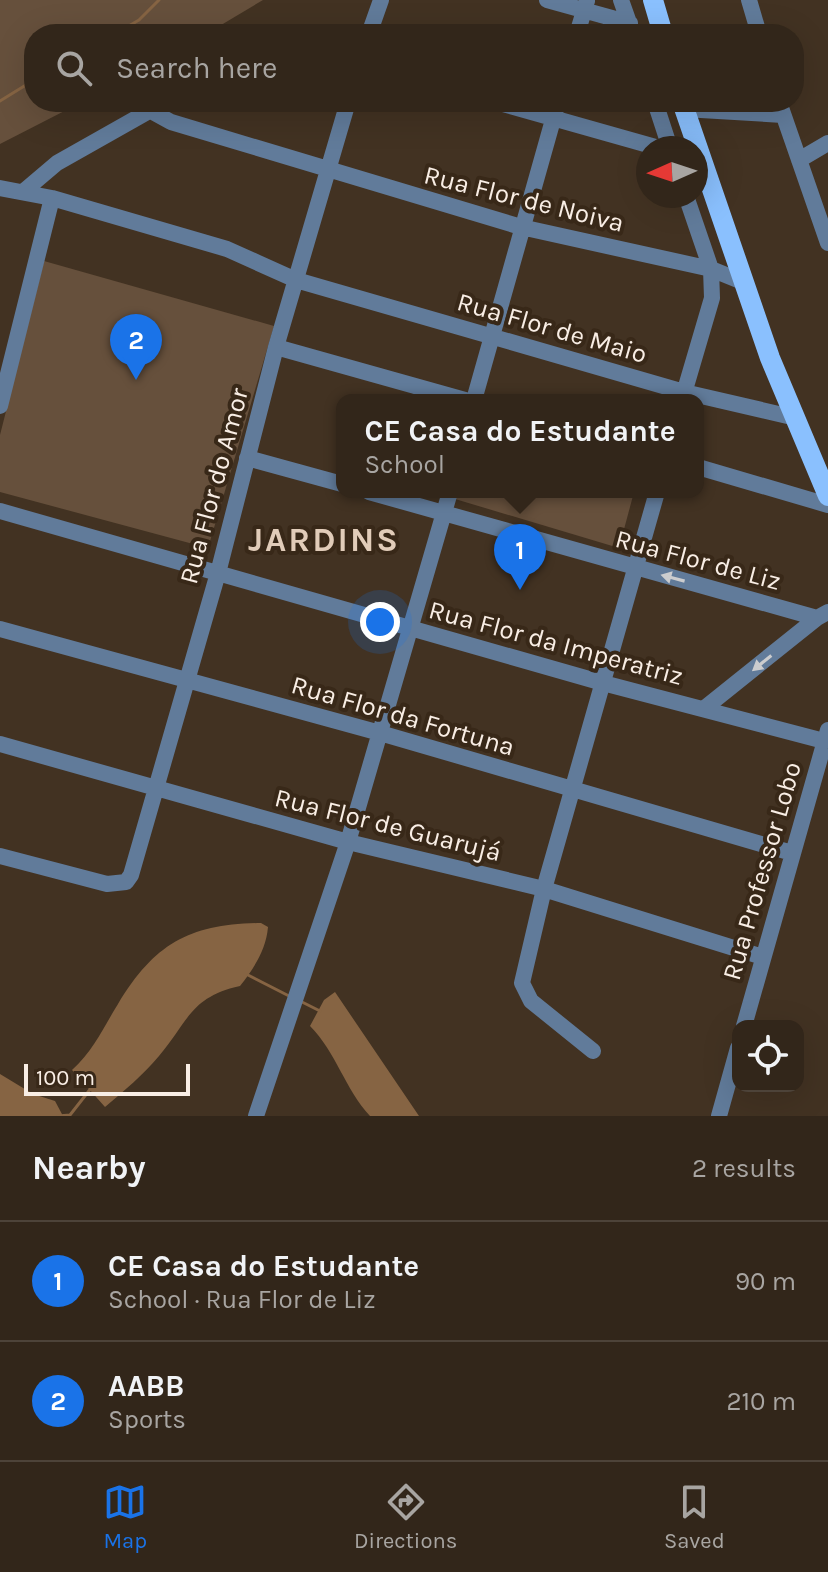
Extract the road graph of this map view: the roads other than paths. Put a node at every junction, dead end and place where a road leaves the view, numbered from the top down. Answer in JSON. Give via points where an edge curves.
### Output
{"nodes":[{"id":1,"x":381,"y":0,"type":"edge"},
{"id":2,"x":547,"y":0,"type":"edge"},
{"id":3,"x":621,"y":0,"type":"edge"},
{"id":4,"x":653,"y":0,"type":"edge"},
{"id":5,"x":749,"y":0,"type":"edge"},
{"id":6,"x":586,"y":5,"type":"edge"},
{"id":7,"x":373,"y":24,"type":"edge"},
{"id":8,"x":623,"y":24,"type":"edge"},
{"id":9,"x":630,"y":24,"type":"edge"},
{"id":10,"x":660,"y":24,"type":"edge"},
{"id":11,"x":756,"y":24,"type":"edge"},
{"id":12,"x":147,"y":112,"type":"edge"},
{"id":13,"x":163,"y":112,"type":"edge"},
{"id":14,"x":345,"y":112,"type":"edge"},
{"id":15,"x":555,"y":112,"type":"edge"},
{"id":16,"x":561,"y":112,"type":"edge"},
{"id":17,"x":658,"y":112,"type":"edge"},
{"id":18,"x":685,"y":112,"type":"edge"},
{"id":19,"x":782,"y":112,"type":"edge"},
{"id":20,"x":666,"y":136,"type":"edge"},
{"id":21,"x":636,"y":140,"type":"edge"},
{"id":22,"x":828,"y":143,"type":"edge"},
{"id":23,"x":799,"y":160,"type":"junction"},
{"id":24,"x":327,"y":170,"type":"junction"},
{"id":25,"x":0,"y":188,"type":"edge"},
{"id":26,"x":24,"y":191,"type":"junction"},
{"id":27,"x":52,"y":198,"type":"junction"},
{"id":28,"x":690,"y":208,"type":"edge"},
{"id":29,"x":521,"y":227,"type":"junction"},
{"id":30,"x":730,"y":237,"type":"junction"},
{"id":31,"x":828,"y":243,"type":"edge"},
{"id":32,"x":711,"y":269,"type":"junction"},
{"id":33,"x":296,"y":280,"type":"junction"},
{"id":34,"x":743,"y":282,"type":"junction"},
{"id":35,"x":492,"y":335,"type":"junction"},
{"id":36,"x":276,"y":347,"type":"junction"},
{"id":37,"x":444,"y":394,"type":"edge"},
{"id":38,"x":476,"y":394,"type":"edge"},
{"id":39,"x":677,"y":394,"type":"edge"},
{"id":40,"x":684,"y":394,"type":"edge"},
{"id":41,"x":704,"y":400,"type":"edge"},
{"id":42,"x":0,"y":406,"type":"edge"},
{"id":43,"x":796,"y":418,"type":"junction"},
{"id":44,"x":247,"y":458,"type":"junction"},
{"id":45,"x":704,"y":469,"type":"edge"},
{"id":46,"x":336,"y":482,"type":"edge"},
{"id":47,"x":828,"y":496,"type":"edge"},
{"id":48,"x":390,"y":498,"type":"edge"},
{"id":49,"x":448,"y":498,"type":"edge"},
{"id":50,"x":655,"y":498,"type":"edge"},
{"id":51,"x":828,"y":505,"type":"edge"},
{"id":52,"x":0,"y":511,"type":"edge"},
{"id":53,"x":444,"y":513,"type":"junction"},
{"id":54,"x":635,"y":568,"type":"junction"},
{"id":55,"x":218,"y":573,"type":"junction"},
{"id":56,"x":822,"y":615,"type":"edge"},
{"id":57,"x":0,"y":629,"type":"edge"},
{"id":58,"x":409,"y":629,"type":"junction"},
{"id":59,"x":186,"y":679,"type":"junction"},
{"id":60,"x":603,"y":683,"type":"junction"},
{"id":61,"x":706,"y":707,"type":"junction"},
{"id":62,"x":380,"y":733,"type":"junction"},
{"id":63,"x":826,"y":736,"type":"edge"},
{"id":64,"x":0,"y":744,"type":"edge"},
{"id":65,"x":158,"y":788,"type":"junction"},
{"id":66,"x":573,"y":789,"type":"junction"},
{"id":67,"x":348,"y":842,"type":"junction"},
{"id":68,"x":792,"y":853,"type":"junction"},
{"id":69,"x":0,"y":856,"type":"edge"},
{"id":70,"x":544,"y":889,"type":"junction"},
{"id":71,"x":763,"y":957,"type":"junction"},
{"id":72,"x":746,"y":1020,"type":"edge"},
{"id":73,"x":593,"y":1051,"type":"dead end"},
{"id":74,"x":732,"y":1069,"type":"edge"},
{"id":75,"x":256,"y":1116,"type":"edge"},
{"id":76,"x":719,"y":1116,"type":"edge"}],
"edges":[{"from":1,"to":7,"type":"street"},
{"from":2,"to":6,"type":"street"},
{"from":3,"to":9,"type":"street"},
{"from":4,"to":10,"type":"main road"},
{"from":5,"to":11,"type":"street"},
{"from":6,"to":8,"type":"street"},
{"from":12,"to":26,"type":"street","via":[[57,163]]},
{"from":13,"to":24,"type":"street","name":"Rua Flor de Noiva","via":[[171,122]]},
{"from":14,"to":24,"type":"street","name":"Rua Flor do Amor"},
{"from":15,"to":29,"type":"street"},
{"from":16,"to":21,"type":"street"},
{"from":17,"to":20,"type":"street"},
{"from":18,"to":30,"type":"main road"},
{"from":19,"to":23,"type":"street"},
{"from":22,"to":23,"type":"street"},
{"from":23,"to":31,"type":"street"},
{"from":24,"to":29,"type":"street","name":"Rua Flor de Noiva"},
{"from":24,"to":33,"type":"street","name":"Rua Flor do Amor"},
{"from":25,"to":26,"type":"street","name":"Rua Flor de Maio"},
{"from":26,"to":27,"type":"street","name":"Rua Flor de Maio"},
{"from":27,"to":33,"type":"street","name":"Rua Flor de Maio","via":[[227,249]]},
{"from":27,"to":42,"type":"street"},
{"from":28,"to":32,"type":"street"},
{"from":29,"to":32,"type":"street","name":"Rua Flor de Noiva"},
{"from":29,"to":35,"type":"street"},
{"from":30,"to":32,"type":"street"},
{"from":30,"to":34,"type":"main road"},
{"from":32,"to":34,"type":"street","name":"Rua Flor de Noiva"},
{"from":32,"to":40,"type":"street","via":[[712,298]]},
{"from":33,"to":35,"type":"street","name":"Rua Flor de Maio"},
{"from":33,"to":36,"type":"street","name":"Rua Flor do Amor"},
{"from":34,"to":43,"type":"main road"},
{"from":35,"to":38,"type":"street"},
{"from":35,"to":39,"type":"street","name":"Rua Flor de Maio"},
{"from":36,"to":37,"type":"street"},
{"from":36,"to":44,"type":"street","name":"Rua Flor do Amor"},
{"from":41,"to":43,"type":"street","name":"Rua Flor de Maio"},
{"from":43,"to":47,"type":"main road"},
{"from":44,"to":46,"type":"street"},
{"from":44,"to":55,"type":"street","name":"Rua Flor do Amor"},
{"from":45,"to":51,"type":"street"},
{"from":48,"to":53,"type":"street","name":"Rua Flor de Liz"},
{"from":49,"to":53,"type":"street"},
{"from":50,"to":54,"type":"street"},
{"from":52,"to":55,"type":"street","name":"Rua Flor da Imperatriz"},
{"from":53,"to":54,"type":"street","name":"Rua Flor de Liz"},
{"from":53,"to":58,"type":"street"},
{"from":56,"to":54,"type":"street","name":"Rua Flor de Liz","one_way":true},
{"from":54,"to":60,"type":"street"},
{"from":55,"to":58,"type":"street","name":"Rua Flor da Imperatriz"},
{"from":55,"to":59,"type":"street","name":"Rua Flor do Amor"},
{"from":56,"to":61,"type":"street","one_way":true},
{"from":57,"to":59,"type":"street","name":"Rua Flor da Fortuna"},
{"from":58,"to":60,"type":"street","name":"Rua Flor da Imperatriz"},
{"from":58,"to":62,"type":"street"},
{"from":59,"to":62,"type":"street","name":"Rua Flor da Fortuna"},
{"from":59,"to":65,"type":"street","name":"Rua Flor do Amor"},
{"from":60,"to":61,"type":"street","name":"Rua Flor da Imperatriz"},
{"from":60,"to":66,"type":"street"},
{"from":61,"to":63,"type":"street","name":"Rua Flor da Imperatriz"},
{"from":62,"to":66,"type":"street","name":"Rua Flor da Fortuna"},
{"from":62,"to":67,"type":"street"},
{"from":63,"to":68,"type":"street","name":"Rua Professor Lobo"},
{"from":64,"to":65,"type":"street","name":"Rua Flor de Guarujá"},
{"from":65,"to":67,"type":"street","name":"Rua Flor de Guarujá"},
{"from":65,"to":69,"type":"street","name":"Rua Flor do Amor","via":[[126,882],[107,884]]},
{"from":66,"to":68,"type":"street","name":"Rua Flor da Fortuna"},
{"from":66,"to":70,"type":"street"},
{"from":67,"to":70,"type":"street","name":"Rua Flor de Guarujá"},
{"from":67,"to":75,"type":"street"},
{"from":68,"to":71,"type":"street","name":"Rua Professor Lobo"},
{"from":70,"to":71,"type":"street","name":"Rua Flor de Guarujá"},
{"from":70,"to":73,"type":"street","via":[[523,989]]},
{"from":71,"to":72,"type":"street","name":"Rua Professor Lobo"},
{"from":74,"to":76,"type":"street"}]}
